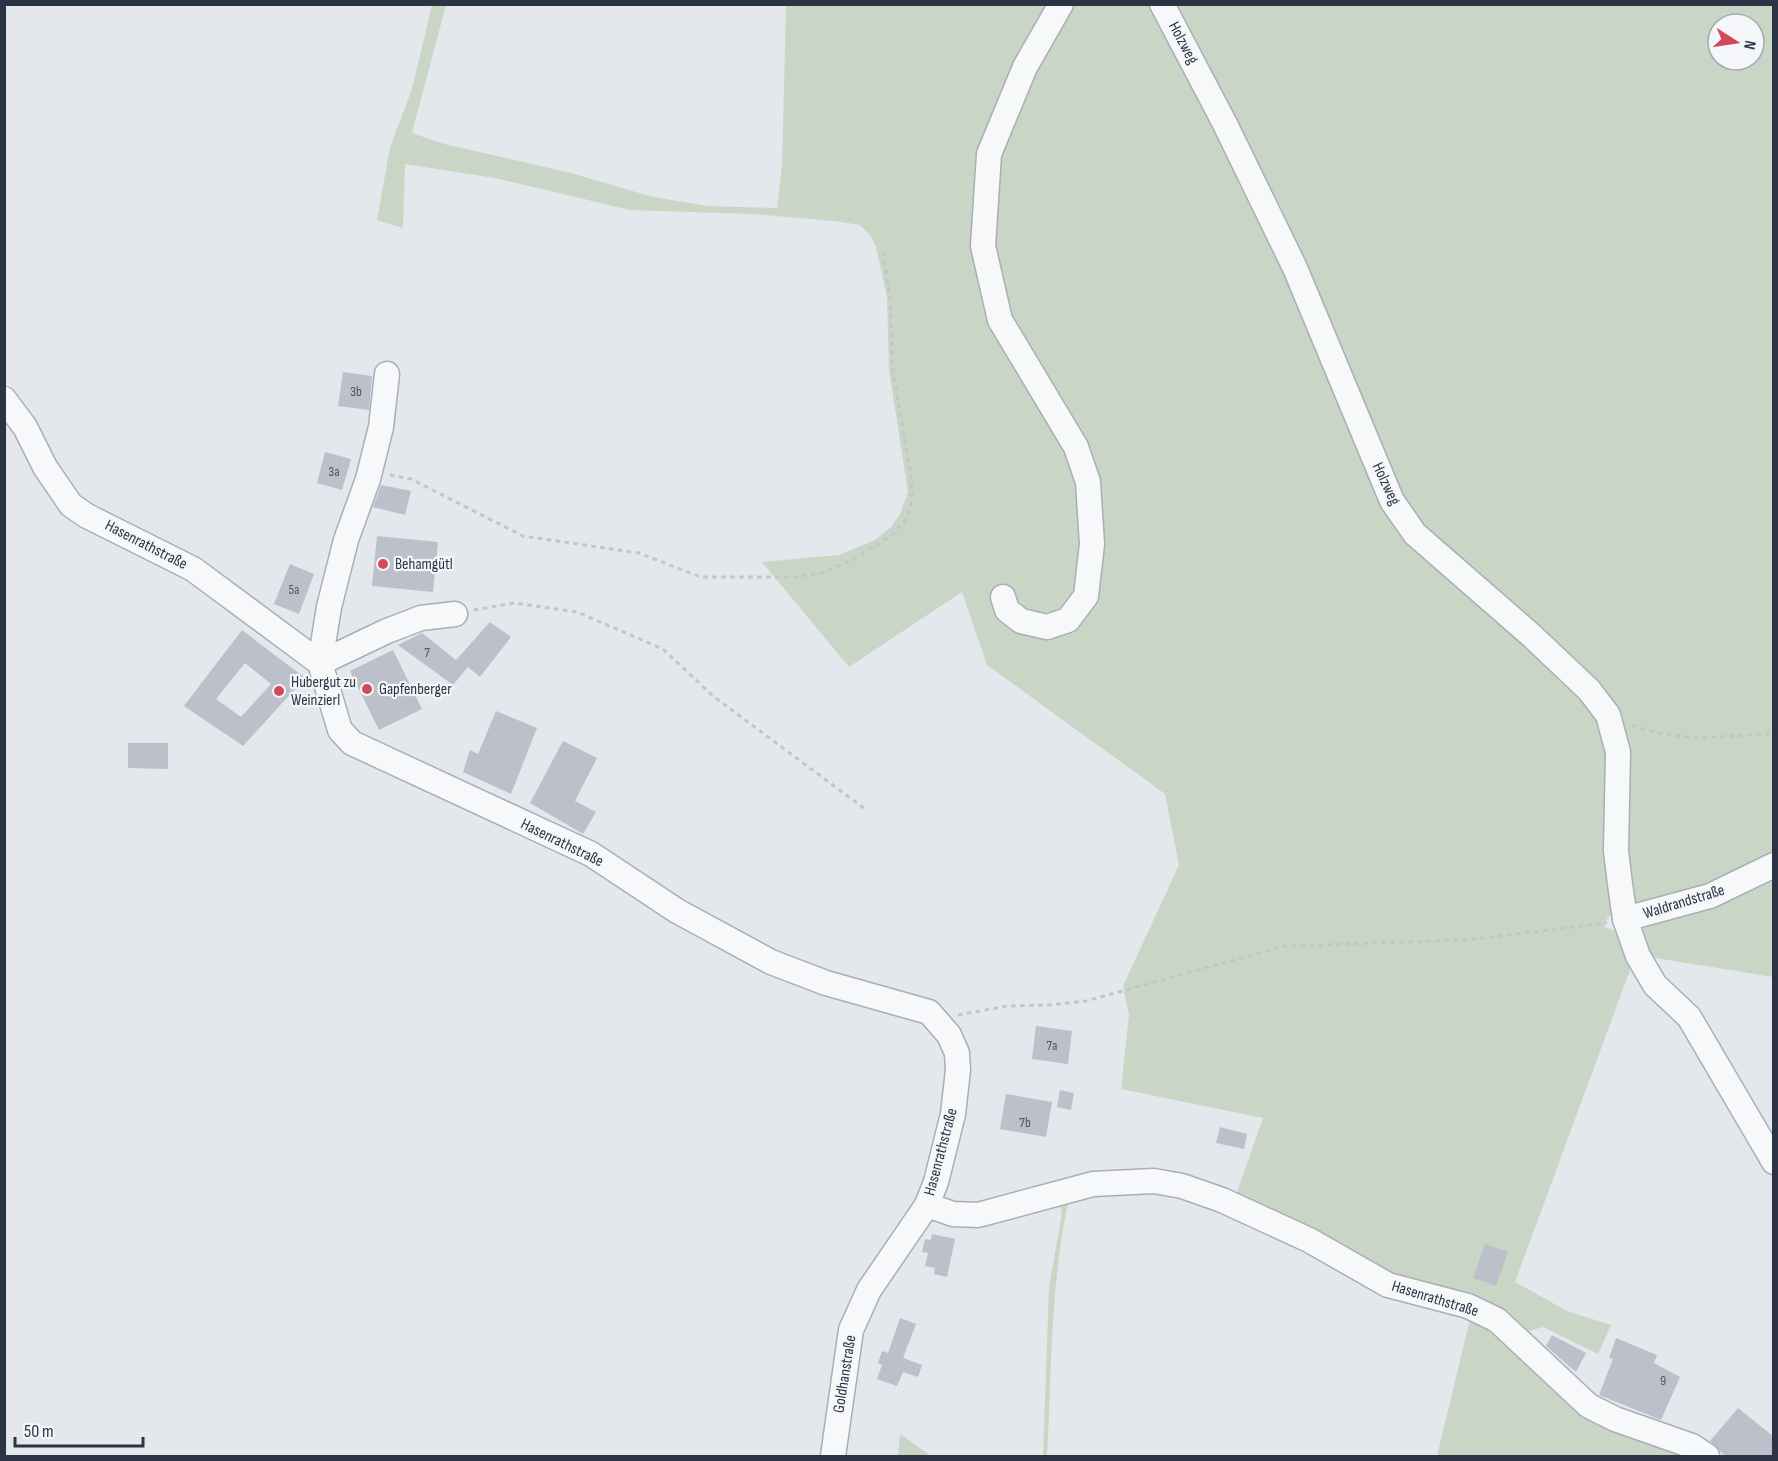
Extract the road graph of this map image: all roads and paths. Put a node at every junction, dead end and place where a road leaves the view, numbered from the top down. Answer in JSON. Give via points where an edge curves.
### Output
{"nodes":[{"id":1,"x":1061,"y":4,"type":"edge"},
{"id":2,"x":1162,"y":4,"type":"edge"},
{"id":3,"x":883,"y":252,"type":"dead end"},
{"id":4,"x":387,"y":374,"type":"dead end"},
{"id":5,"x":4,"y":399,"type":"edge"},
{"id":6,"x":368,"y":479,"type":"junction"},
{"id":7,"x":1004,"y":597,"type":"dead end"},
{"id":8,"x":455,"y":614,"type":"joint"},
{"id":9,"x":320,"y":663,"type":"junction"},
{"id":10,"x":1608,"y":715,"type":"junction"},
{"id":11,"x":1773,"y":730,"type":"edge"},
{"id":12,"x":866,"y":809,"type":"dead end"},
{"id":13,"x":1773,"y":865,"type":"edge"},
{"id":14,"x":1625,"y":919,"type":"junction"},
{"id":15,"x":929,"y":1012,"type":"junction"},
{"id":16,"x":1773,"y":1162,"type":"edge"},
{"id":17,"x":927,"y":1205,"type":"junction"},
{"id":18,"x":833,"y":1456,"type":"edge"},
{"id":19,"x":1707,"y":1456,"type":"edge"}],
"edges":[{"from":1,"to":7,"type":"street","via":[[1026,68],[988,154],[984,246],[1000,320],[1076,447],[1088,482],[1092,544],[1086,596],[1068,620],[1047,627],[1021,621],[1007,610]]},
{"from":2,"to":10,"type":"street","name":"Holzweg","via":[[1295,268],[1392,501],[1414,534],[1532,636],[1589,690]]},
{"from":3,"to":6,"type":"path","via":[[890,298],[893,372],[912,475],[912,500],[907,518],[892,535],[832,569],[796,578],[701,577],[639,553],[523,536],[411,479],[385,474]]},
{"from":4,"to":6,"type":"street","name":"Hasenrathstraße","via":[[381,427]]},
{"from":5,"to":9,"type":"street","name":"Hasenrathstraße","via":[[25,426],[45,467],[71,505],[193,569]]},
{"from":6,"to":9,"type":"street","name":"Hasenrathstraße","via":[[346,540]]},
{"from":8,"to":9,"type":"street","via":[[421,618]]},
{"from":8,"to":12,"type":"path","via":[[514,603],[576,612],[663,648],[713,696]]},
{"from":9,"to":15,"type":"street","name":"Hasenrathstraße","via":[[340,730],[352,743],[591,854],[677,911],[771,962],[826,983]]},
{"from":10,"to":11,"type":"path","via":[[1650,732],[1683,738],[1766,734]]},
{"from":10,"to":14,"type":"street","name":"Holzweg","via":[[1618,752],[1616,851]]},
{"from":13,"to":14,"type":"street","name":"Waldrandstraße","via":[[1710,896]]},
{"from":14,"to":15,"type":"path","via":[[1465,940],[1286,946],[1086,1001],[1007,1006],[962,1015]]},
{"from":14,"to":16,"type":"street","via":[[1638,956],[1655,986],[1689,1017]]},
{"from":15,"to":17,"type":"street","name":"Hasenrathstraße","via":[[949,1035],[957,1053],[958,1070],[953,1114]]},
{"from":17,"to":18,"type":"street","name":"Goldhanstraße","via":[[869,1290],[851,1330]]},
{"from":17,"to":19,"type":"street","name":"Hasenrathstraße","via":[[953,1214],[978,1215],[1093,1184],[1154,1181],[1182,1186],[1309,1240],[1388,1285],[1468,1306],[1497,1320],[1589,1406],[1692,1446]]}]}
